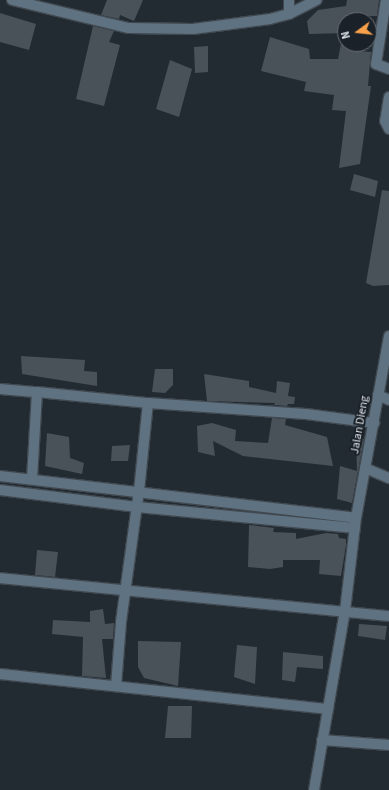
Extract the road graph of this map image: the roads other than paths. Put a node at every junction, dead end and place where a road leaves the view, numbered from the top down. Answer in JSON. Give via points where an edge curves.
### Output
{"nodes":[{"id":1,"x":12,"y":0,"type":"edge"},
{"id":2,"x":289,"y":0,"type":"edge"},
{"id":3,"x":317,"y":0,"type":"edge"},
{"id":4,"x":386,"y":0,"type":"edge"},
{"id":5,"x":289,"y":14,"type":"junction"},
{"id":6,"x":389,"y":69,"type":"edge"},
{"id":7,"x":389,"y":97,"type":"edge"},
{"id":8,"x":389,"y":129,"type":"edge"},
{"id":9,"x":389,"y":336,"type":"edge"},
{"id":10,"x":0,"y":389,"type":"edge"},
{"id":11,"x":37,"y":392,"type":"junction"},
{"id":12,"x":378,"y":395,"type":"junction"},
{"id":13,"x":389,"y":400,"type":"edge"},
{"id":14,"x":148,"y":403,"type":"junction"},
{"id":15,"x":374,"y":423,"type":"junction"},
{"id":16,"x":365,"y":468,"type":"junction"},
{"id":17,"x":0,"y":476,"type":"edge"},
{"id":18,"x":389,"y":478,"type":"edge"},
{"id":19,"x":32,"y":479,"type":"junction"},
{"id":20,"x":0,"y":490,"type":"edge"},
{"id":21,"x":139,"y":491,"type":"junction"},
{"id":22,"x":137,"y":507,"type":"junction"},
{"id":23,"x":355,"y":523,"type":"junction"},
{"id":24,"x":0,"y":578,"type":"edge"},
{"id":25,"x":126,"y":591,"type":"junction"},
{"id":26,"x":345,"y":611,"type":"junction"},
{"id":27,"x":389,"y":616,"type":"edge"},
{"id":28,"x":0,"y":674,"type":"edge"},
{"id":29,"x":116,"y":686,"type":"junction"},
{"id":30,"x":328,"y":709,"type":"junction"},
{"id":31,"x":322,"y":740,"type":"junction"},
{"id":32,"x":389,"y":746,"type":"edge"},
{"id":33,"x":314,"y":790,"type":"edge"}],
"edges":[{"from":1,"to":5,"type":"street","via":[[128,28],[193,29],[251,22]]},
{"from":2,"to":5,"type":"street"},
{"from":3,"to":5,"type":"street"},
{"from":4,"to":6,"type":"street","via":[[376,64]]},
{"from":7,"to":8,"type":"street","via":[[385,121]]},
{"from":9,"to":12,"type":"street","name":"Jalan Dieng"},
{"from":10,"to":11,"type":"street"},
{"from":11,"to":14,"type":"street"},
{"from":11,"to":19,"type":"street"},
{"from":12,"to":13,"type":"street"},
{"from":12,"to":15,"type":"street","name":"Jalan Dieng"},
{"from":14,"to":15,"type":"street","via":[[306,414]]},
{"from":14,"to":21,"type":"street"},
{"from":15,"to":16,"type":"street","name":"Jalan Dieng"},
{"from":16,"to":18,"type":"street"},
{"from":16,"to":23,"type":"street","name":"Jalan Dieng"},
{"from":17,"to":19,"type":"street"},
{"from":19,"to":21,"type":"street"},
{"from":20,"to":22,"type":"street"},
{"from":21,"to":22,"type":"street"},
{"from":21,"to":23,"type":"street"},
{"from":22,"to":23,"type":"street"},
{"from":22,"to":25,"type":"street"},
{"from":23,"to":26,"type":"street","name":"Jalan Dieng"},
{"from":24,"to":25,"type":"street"},
{"from":25,"to":26,"type":"street"},
{"from":25,"to":29,"type":"street"},
{"from":26,"to":27,"type":"street"},
{"from":26,"to":30,"type":"street","name":"Jalan Dieng"},
{"from":28,"to":29,"type":"street"},
{"from":29,"to":30,"type":"street"},
{"from":30,"to":31,"type":"street","name":"Jalan Dieng"},
{"from":31,"to":32,"type":"street"},
{"from":31,"to":33,"type":"street","name":"Jalan Dieng"}]}
